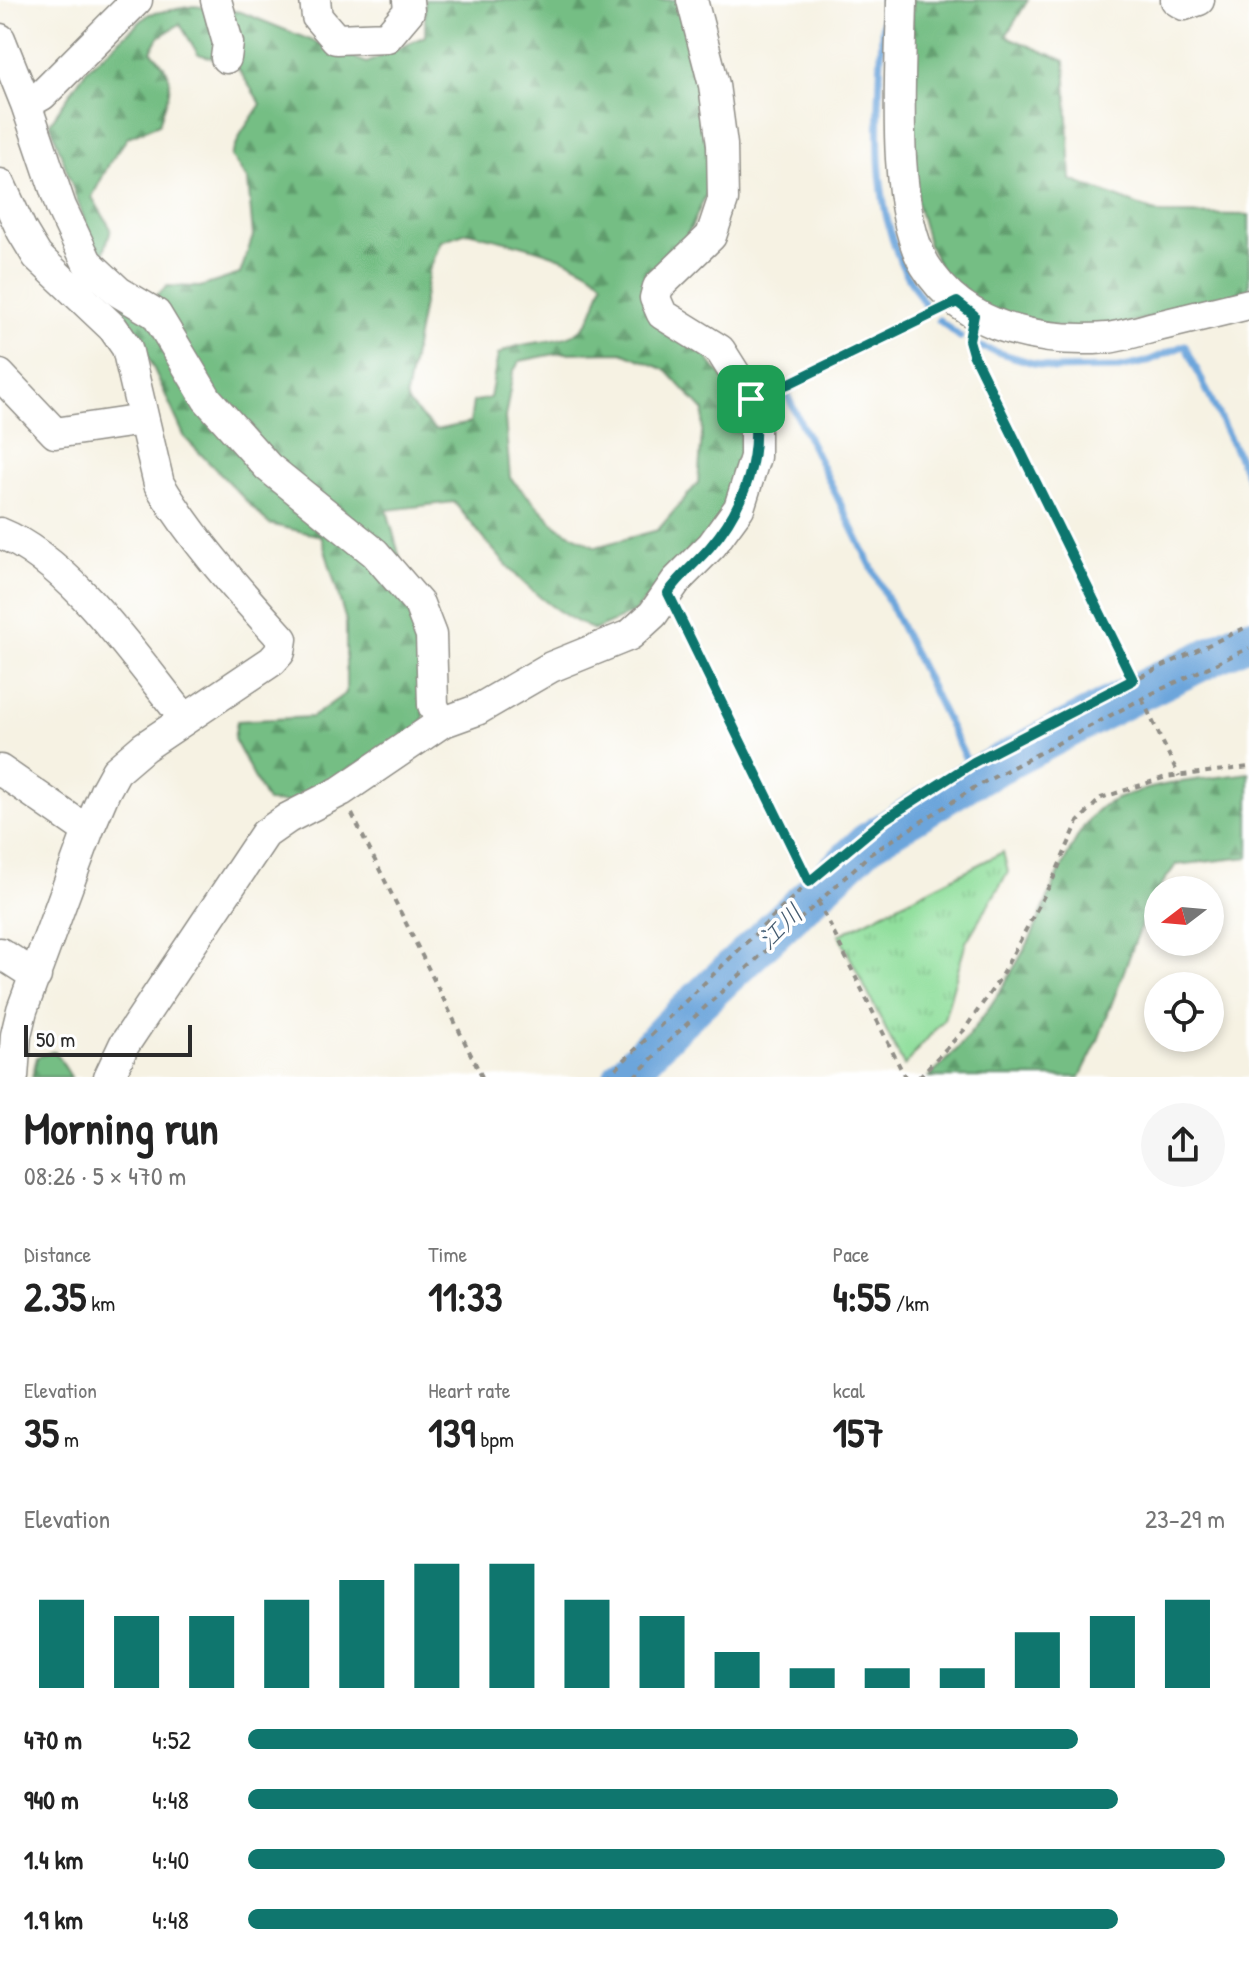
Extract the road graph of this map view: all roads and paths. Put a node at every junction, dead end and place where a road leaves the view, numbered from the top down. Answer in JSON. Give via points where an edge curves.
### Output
{"nodes":[{"id":1,"x":137,"y":0,"type":"edge"},
{"id":2,"x":216,"y":0,"type":"edge"},
{"id":3,"x":315,"y":0,"type":"edge"},
{"id":4,"x":408,"y":0,"type":"edge"},
{"id":5,"x":692,"y":0,"type":"edge"},
{"id":6,"x":902,"y":0,"type":"edge"},
{"id":7,"x":1176,"y":0,"type":"edge"},
{"id":8,"x":1199,"y":0,"type":"edge"},
{"id":9,"x":0,"y":39,"type":"edge"},
{"id":10,"x":226,"y":58,"type":"dead end"},
{"id":11,"x":26,"y":104,"type":"junction"},
{"id":12,"x":0,"y":184,"type":"edge"},
{"id":13,"x":1249,"y":304,"type":"edge"},
{"id":14,"x":966,"y":309,"type":"junction"},
{"id":15,"x":0,"y":375,"type":"edge"},
{"id":16,"x":751,"y":399,"type":"junction"},
{"id":17,"x":143,"y":420,"type":"junction"},
{"id":18,"x":0,"y":533,"type":"edge"},
{"id":19,"x":668,"y":593,"type":"junction"},
{"id":20,"x":1249,"y":626,"type":"edge"},
{"id":21,"x":1249,"y":648,"type":"edge"},
{"id":22,"x":1133,"y":680,"type":"junction"},
{"id":23,"x":1142,"y":699,"type":"junction"},
{"id":24,"x":185,"y":719,"type":"junction"},
{"id":25,"x":441,"y":723,"type":"junction"},
{"id":26,"x":1249,"y":767,"type":"edge"},
{"id":27,"x":0,"y":770,"type":"edge"},
{"id":28,"x":1179,"y":776,"type":"junction"},
{"id":29,"x":341,"y":791,"type":"junction"},
{"id":30,"x":88,"y":831,"type":"junction"},
{"id":31,"x":809,"y":882,"type":"junction"},
{"id":32,"x":818,"y":901,"type":"junction"},
{"id":33,"x":0,"y":953,"type":"edge"},
{"id":34,"x":36,"y":976,"type":"junction"},
{"id":35,"x":13,"y":1077,"type":"edge"},
{"id":36,"x":109,"y":1077,"type":"edge"},
{"id":37,"x":482,"y":1077,"type":"edge"},
{"id":38,"x":607,"y":1077,"type":"edge"},
{"id":39,"x":634,"y":1077,"type":"edge"},
{"id":40,"x":905,"y":1077,"type":"edge"},
{"id":41,"x":919,"y":1077,"type":"edge"}],
"edges":[{"from":1,"to":11,"type":"street","via":[[42,95]]},
{"from":2,"to":10,"type":"street","via":[[228,43]]},
{"from":3,"to":4,"type":"street","via":[[317,17],[336,39],[387,37],[409,11]]},
{"from":5,"to":16,"type":"street","via":[[714,85],[723,200],[711,236],[658,287],[655,298],[662,314],[720,350]]},
{"from":6,"to":14,"type":"street","via":[[901,151],[911,229],[923,262]]},
{"from":7,"to":8,"type":"street","via":[[1184,5]]},
{"from":9,"to":11,"type":"street"},
{"from":11,"to":25,"type":"street","via":[[61,207],[87,262],[119,292],[156,314],[207,399],[268,467],[375,553],[419,604],[431,635],[433,705]]},
{"from":12,"to":17,"type":"street","via":[[37,256],[127,348]]},
{"from":13,"to":14,"type":"street","via":[[1110,337],[1073,340],[1029,334]]},
{"from":14,"to":16,"type":"path"},
{"from":14,"to":22,"type":"path","via":[[973,354]]},
{"from":15,"to":17,"type":"street","via":[[55,433]]},
{"from":16,"to":19,"type":"street","via":[[755,457],[739,508]]},
{"from":17,"to":24,"type":"street","via":[[167,497],[282,639],[272,661]]},
{"from":18,"to":24,"type":"street","via":[[26,547],[76,589]]},
{"from":19,"to":25,"type":"street","via":[[630,635],[551,667],[477,710]]},
{"from":19,"to":31,"type":"path"},
{"from":20,"to":22,"type":"path"},
{"from":21,"to":23,"type":"path"},
{"from":22,"to":31,"type":"path","via":[[974,762],[885,819]]},
{"from":23,"to":28,"type":"path"},
{"from":23,"to":32,"type":"path","via":[[977,786],[869,855]]},
{"from":24,"to":30,"type":"street","via":[[116,771]]},
{"from":25,"to":29,"type":"street"},
{"from":26,"to":28,"type":"path"},
{"from":27,"to":30,"type":"street"},
{"from":28,"to":41,"type":"path","via":[[1101,798],[1078,822],[999,980],[964,1030]]},
{"from":29,"to":36,"type":"street","via":[[265,834],[124,1045]]},
{"from":29,"to":37,"type":"path"},
{"from":30,"to":34,"type":"street"},
{"from":31,"to":38,"type":"path"},
{"from":32,"to":39,"type":"path"},
{"from":32,"to":40,"type":"path"},
{"from":33,"to":34,"type":"street"},
{"from":34,"to":35,"type":"street","via":[[16,1035]]}]}
